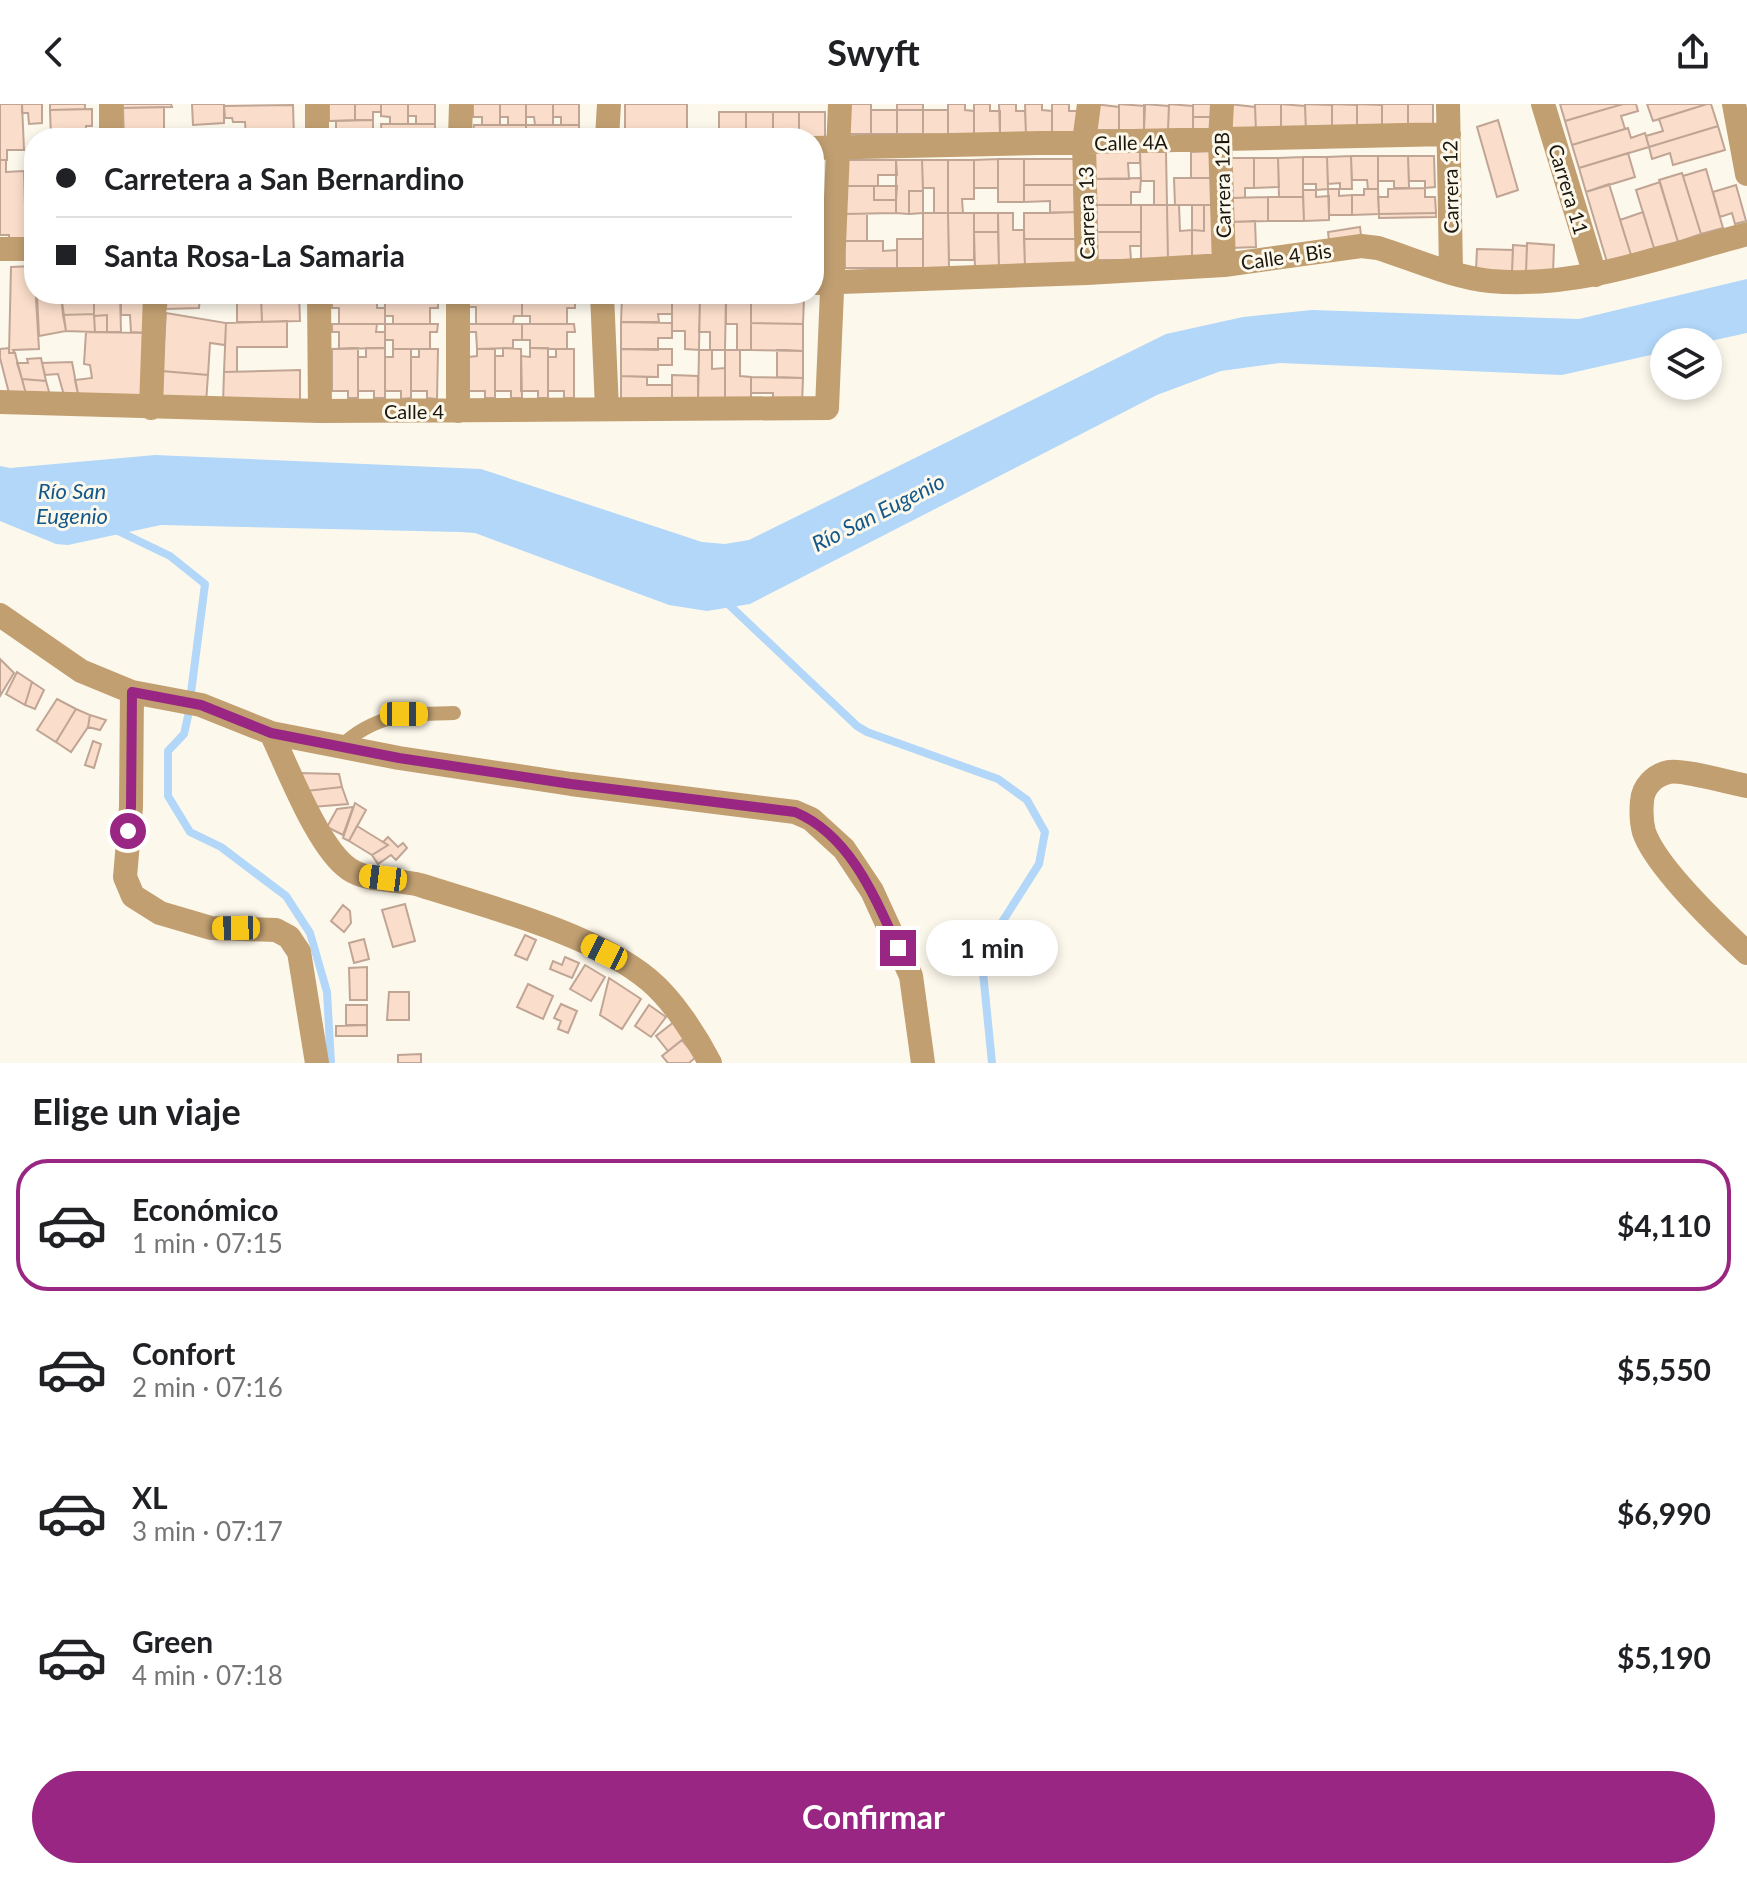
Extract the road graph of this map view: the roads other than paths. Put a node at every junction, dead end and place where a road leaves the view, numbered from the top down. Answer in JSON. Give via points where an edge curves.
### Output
{"nodes":[{"id":1,"x":111,"y":104,"type":"edge"},
{"id":2,"x":317,"y":104,"type":"edge"},
{"id":3,"x":461,"y":104,"type":"edge"},
{"id":4,"x":609,"y":104,"type":"edge"},
{"id":5,"x":840,"y":104,"type":"edge"},
{"id":6,"x":1089,"y":104,"type":"edge"},
{"id":7,"x":1222,"y":104,"type":"edge"},
{"id":8,"x":1448,"y":104,"type":"edge"},
{"id":9,"x":1543,"y":104,"type":"edge"},
{"id":10,"x":1734,"y":104,"type":"edge"},
{"id":11,"x":111,"y":128,"type":"edge"},
{"id":12,"x":317,"y":128,"type":"edge"},
{"id":13,"x":460,"y":128,"type":"edge"},
{"id":14,"x":608,"y":128,"type":"edge"},
{"id":15,"x":1449,"y":134,"type":"junction"},
{"id":16,"x":1220,"y":140,"type":"junction"},
{"id":17,"x":1084,"y":142,"type":"junction"},
{"id":18,"x":824,"y":148,"type":"edge"},
{"id":19,"x":839,"y":148,"type":"junction"},
{"id":20,"x":1747,"y":174,"type":"edge"},
{"id":21,"x":1747,"y":234,"type":"edge"},
{"id":22,"x":0,"y":249,"type":"edge"},
{"id":23,"x":24,"y":249,"type":"edge"},
{"id":24,"x":1224,"y":265,"type":"junction"},
{"id":25,"x":1451,"y":271,"type":"junction"},
{"id":26,"x":1087,"y":273,"type":"junction"},
{"id":27,"x":1595,"y":275,"type":"junction"},
{"id":28,"x":824,"y":283,"type":"edge"},
{"id":29,"x":155,"y":304,"type":"edge"},
{"id":30,"x":319,"y":304,"type":"edge"},
{"id":31,"x":458,"y":304,"type":"edge"},
{"id":32,"x":602,"y":304,"type":"edge"},
{"id":33,"x":0,"y":402,"type":"edge"},
{"id":34,"x":151,"y":408,"type":"junction"},
{"id":35,"x":607,"y":409,"type":"junction"},
{"id":36,"x":320,"y":411,"type":"junction"},
{"id":37,"x":458,"y":411,"type":"junction"},
{"id":38,"x":0,"y":615,"type":"edge"},
{"id":39,"x":132,"y":692,"type":"junction"},
{"id":40,"x":454,"y":713,"type":"dead end"},
{"id":41,"x":271,"y":733,"type":"junction"},
{"id":42,"x":340,"y":747,"type":"junction"},
{"id":43,"x":1747,"y":786,"type":"edge"},
{"id":44,"x":1747,"y":953,"type":"edge"},
{"id":45,"x":317,"y":1063,"type":"edge"},
{"id":46,"x":710,"y":1063,"type":"edge"},
{"id":47,"x":923,"y":1063,"type":"edge"}],
"edges":[{"from":1,"to":11,"type":"street"},
{"from":2,"to":12,"type":"street"},
{"from":3,"to":13,"type":"street"},
{"from":4,"to":14,"type":"street"},
{"from":5,"to":19,"type":"street"},
{"from":6,"to":17,"type":"street","name":"Carrera 13"},
{"from":7,"to":16,"type":"street","name":"Carrera 12B"},
{"from":8,"to":15,"type":"street","name":"Carrera 12"},
{"from":9,"to":27,"type":"street","name":"Carrera 11"},
{"from":10,"to":20,"type":"street"},
{"from":15,"to":16,"type":"street","name":"Calle 4A"},
{"from":15,"to":25,"type":"street","name":"Carrera 12"},
{"from":16,"to":17,"type":"street","name":"Calle 4A"},
{"from":16,"to":24,"type":"street","name":"Carrera 12B"},
{"from":17,"to":19,"type":"street","name":"Calle 4A"},
{"from":17,"to":26,"type":"street","name":"Carrera 13"},
{"from":18,"to":19,"type":"street","name":"Calle 4A"},
{"from":19,"to":28,"type":"street"},
{"from":21,"to":27,"type":"street","name":"Calle 4 Bis"},
{"from":22,"to":23,"type":"street"},
{"from":24,"to":25,"type":"street","name":"Calle 4 Bis","via":[[1361,246]]},
{"from":24,"to":26,"type":"street","name":"Calle 4 Bis"},
{"from":25,"to":27,"type":"street","name":"Calle 4 Bis","via":[[1535,283]]},
{"from":26,"to":28,"type":"street","name":"Calle 4 Bis"},
{"from":28,"to":35,"type":"street","name":"Calle 4","via":[[827,408]]},
{"from":29,"to":34,"type":"street"},
{"from":30,"to":36,"type":"street"},
{"from":31,"to":37,"type":"street"},
{"from":32,"to":35,"type":"street"},
{"from":33,"to":34,"type":"street","name":"Calle 4"},
{"from":34,"to":36,"type":"street","name":"Calle 4"},
{"from":35,"to":37,"type":"street","name":"Calle 4"},
{"from":36,"to":37,"type":"street","name":"Calle 4"},
{"from":38,"to":39,"type":"street","via":[[81,671]]},
{"from":39,"to":41,"type":"street","via":[[193,703]]},
{"from":39,"to":45,"type":"street","via":[[125,877],[133,896],[160,913],[211,928],[262,928],[289,937],[299,952]]},
{"from":40,"to":42,"type":"lane","via":[[404,714],[376,722]]},
{"from":41,"to":42,"type":"street"},
{"from":41,"to":46,"type":"street","via":[[321,836],[350,870],[504,912],[626,962],[652,982],[696,1036]]},
{"from":42,"to":47,"type":"street","via":[[556,782],[795,812],[811,819],[844,849],[865,881],[911,976]]},
{"from":43,"to":44,"type":"street","via":[[1671,771],[1642,792],[1641,815],[1645,834],[1669,870]]}]}
